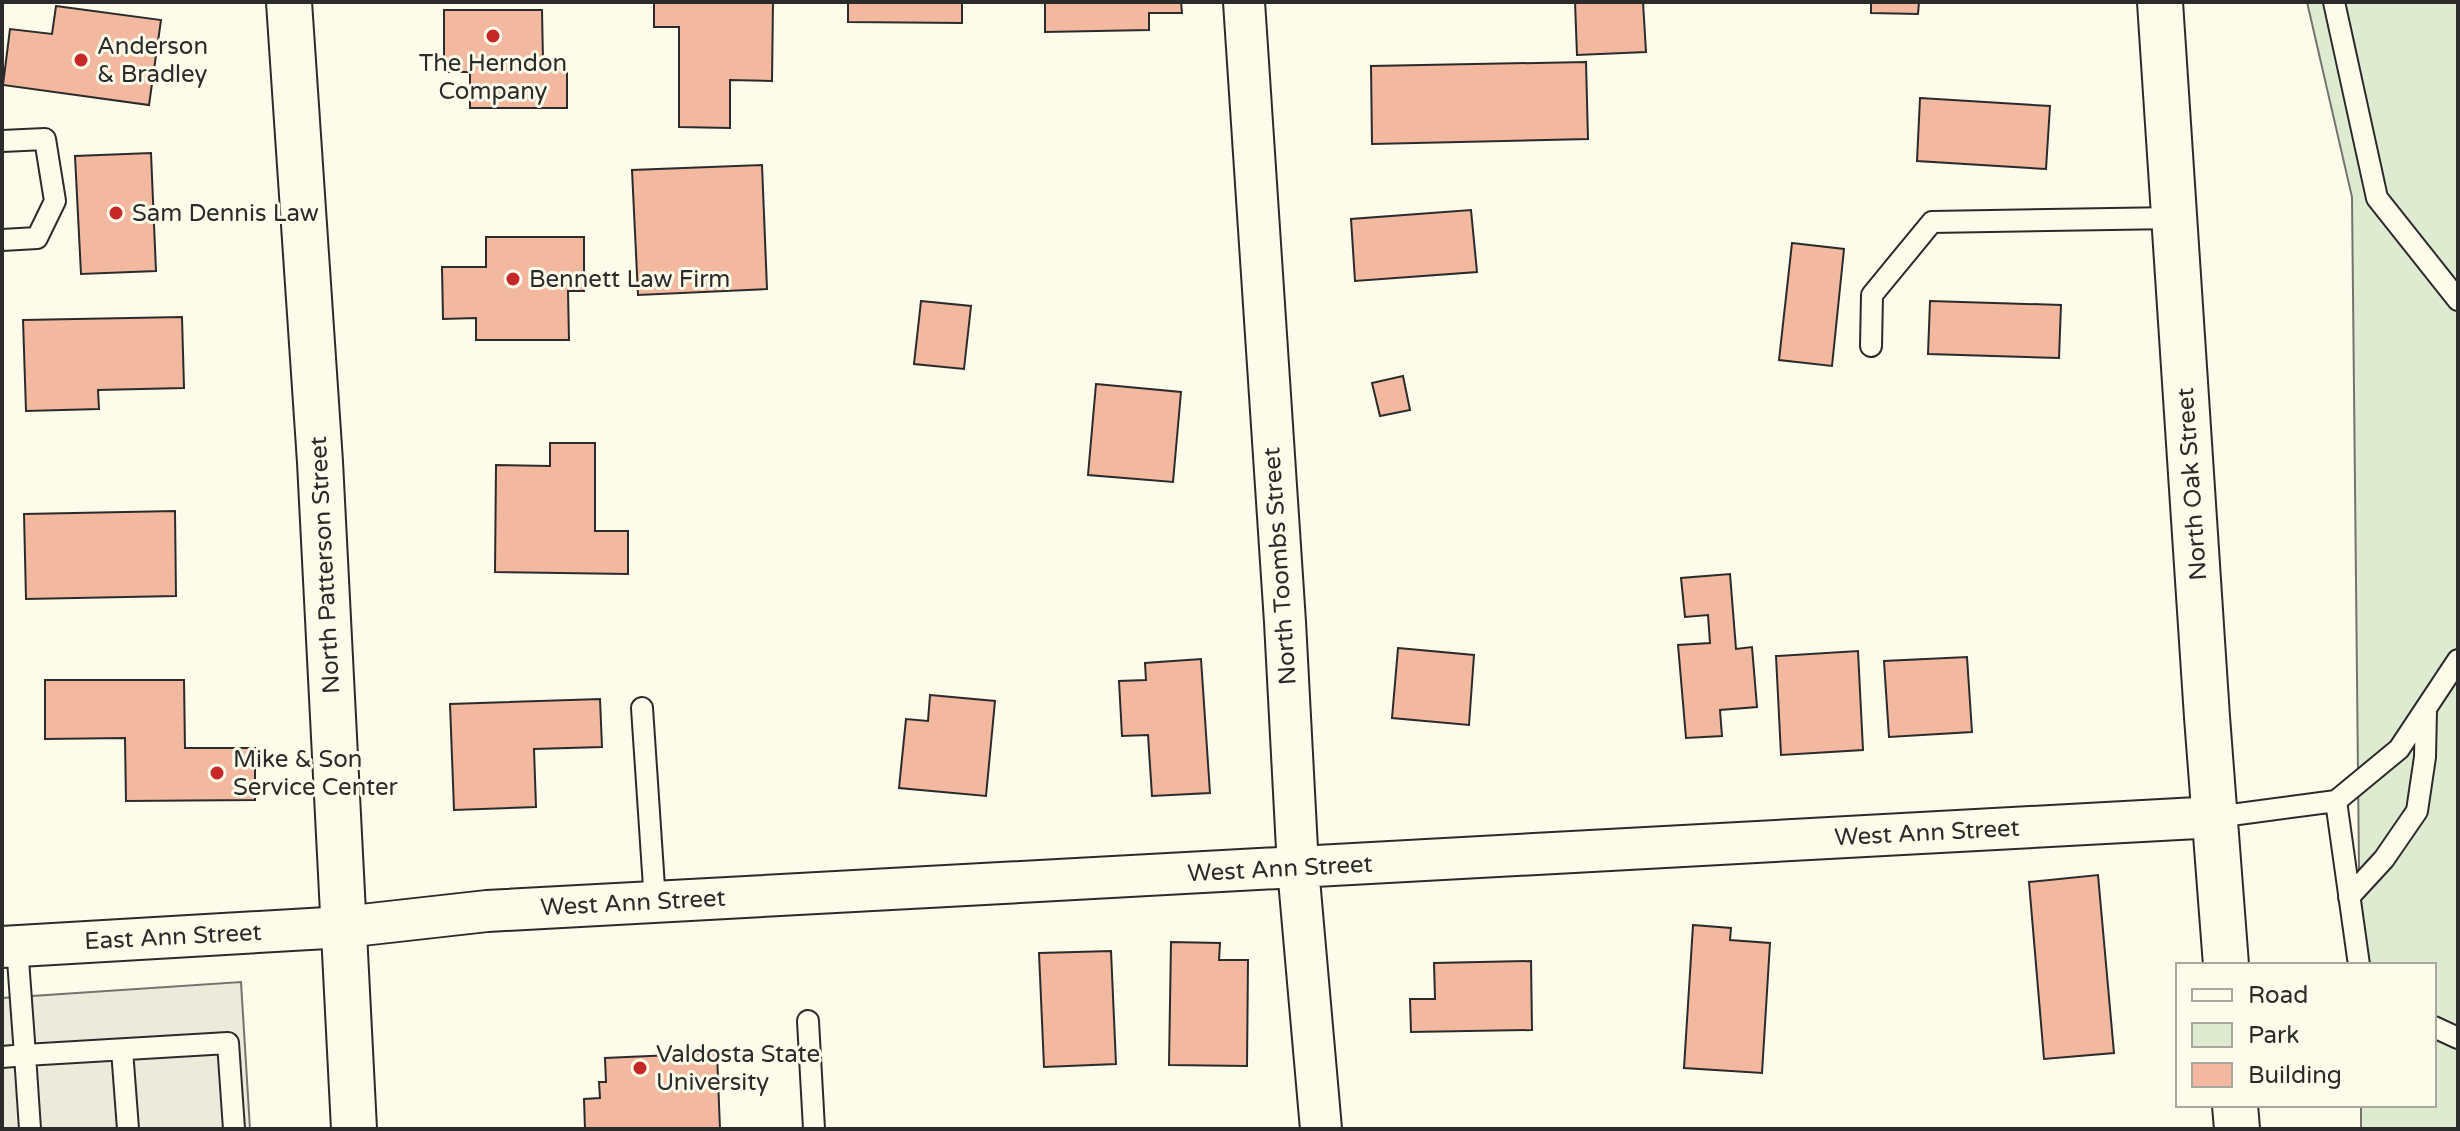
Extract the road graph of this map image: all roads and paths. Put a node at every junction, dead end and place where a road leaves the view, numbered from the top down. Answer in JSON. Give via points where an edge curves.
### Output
{"nodes":[{"id":1,"x":289,"y":2,"type":"edge"},
{"id":2,"x":1244,"y":2,"type":"edge"},
{"id":3,"x":2160,"y":2,"type":"edge"},
{"id":4,"x":2334,"y":2,"type":"edge"},
{"id":5,"x":2,"y":141,"type":"edge"},
{"id":6,"x":2174,"y":218,"type":"junction"},
{"id":7,"x":2,"y":240,"type":"edge"},
{"id":8,"x":2458,"y":300,"type":"edge"},
{"id":9,"x":1871,"y":346,"type":"dead end"},
{"id":10,"x":2458,"y":660,"type":"edge"},
{"id":11,"x":642,"y":708,"type":"dead end"},
{"id":12,"x":2426,"y":710,"type":"junction"},
{"id":13,"x":2336,"y":801,"type":"junction"},
{"id":14,"x":2216,"y":817,"type":"junction"},
{"id":15,"x":1298,"y":868,"type":"junction"},
{"id":16,"x":2349,"y":897,"type":"junction"},
{"id":17,"x":655,"y":902,"type":"junction"},
{"id":18,"x":344,"y":927,"type":"junction"},
{"id":19,"x":10,"y":946,"type":"edge"},
{"id":20,"x":2226,"y":963,"type":"edge"},
{"id":21,"x":2359,"y":963,"type":"edge"},
{"id":22,"x":808,"y":1021,"type":"dead end"},
{"id":23,"x":2436,"y":1028,"type":"edge"},
{"id":24,"x":2458,"y":1038,"type":"edge"},
{"id":25,"x":122,"y":1050,"type":"junction"},
{"id":26,"x":25,"y":1055,"type":"junction"},
{"id":27,"x":2,"y":1057,"type":"edge"},
{"id":28,"x":2235,"y":1107,"type":"edge"},
{"id":29,"x":30,"y":1129,"type":"edge"},
{"id":30,"x":128,"y":1129,"type":"edge"},
{"id":31,"x":234,"y":1129,"type":"edge"},
{"id":32,"x":354,"y":1129,"type":"edge"},
{"id":33,"x":814,"y":1129,"type":"edge"},
{"id":34,"x":1321,"y":1129,"type":"edge"},
{"id":35,"x":2237,"y":1129,"type":"edge"}],
"edges":[{"from":1,"to":18,"type":"main road","name":"North Patterson Street"},
{"from":2,"to":15,"type":"street","name":"North Toombs Street"},
{"from":3,"to":6,"type":"main road","name":"North Oak Street"},
{"from":4,"to":8,"type":"lane","via":[[2377,198]]},
{"from":5,"to":7,"type":"lane","via":[[45,139],[55,201],[37,238]]},
{"from":6,"to":9,"type":"lane","via":[[1932,222],[1872,295]]},
{"from":6,"to":14,"type":"main road","name":"North Oak Street"},
{"from":10,"to":12,"type":"lane"},
{"from":11,"to":17,"type":"lane"},
{"from":12,"to":13,"type":"lane","via":[[2399,749]]},
{"from":12,"to":16,"type":"lane","via":[[2417,811]]},
{"from":13,"to":14,"type":"lane"},
{"from":13,"to":16,"type":"lane"},
{"from":14,"to":15,"type":"street","name":"West Ann Street"},
{"from":14,"to":20,"type":"main road","name":"North Oak Street"},
{"from":15,"to":17,"type":"street","name":"West Ann Street"},
{"from":15,"to":34,"type":"street","name":"North Toombs Street"},
{"from":16,"to":21,"type":"lane"},
{"from":17,"to":18,"type":"street","name":"West Ann Street","via":[[487,911]]},
{"from":18,"to":19,"type":"street","name":"East Ann Street"},
{"from":18,"to":32,"type":"main road","name":"North Patterson Street"},
{"from":19,"to":26,"type":"lane"},
{"from":22,"to":33,"type":"lane"},
{"from":23,"to":24,"type":"lane"},
{"from":25,"to":26,"type":"lane"},
{"from":25,"to":30,"type":"lane"},
{"from":25,"to":31,"type":"lane","via":[[228,1043]]},
{"from":26,"to":27,"type":"lane"},
{"from":26,"to":29,"type":"lane"},
{"from":28,"to":35,"type":"main road"}]}
